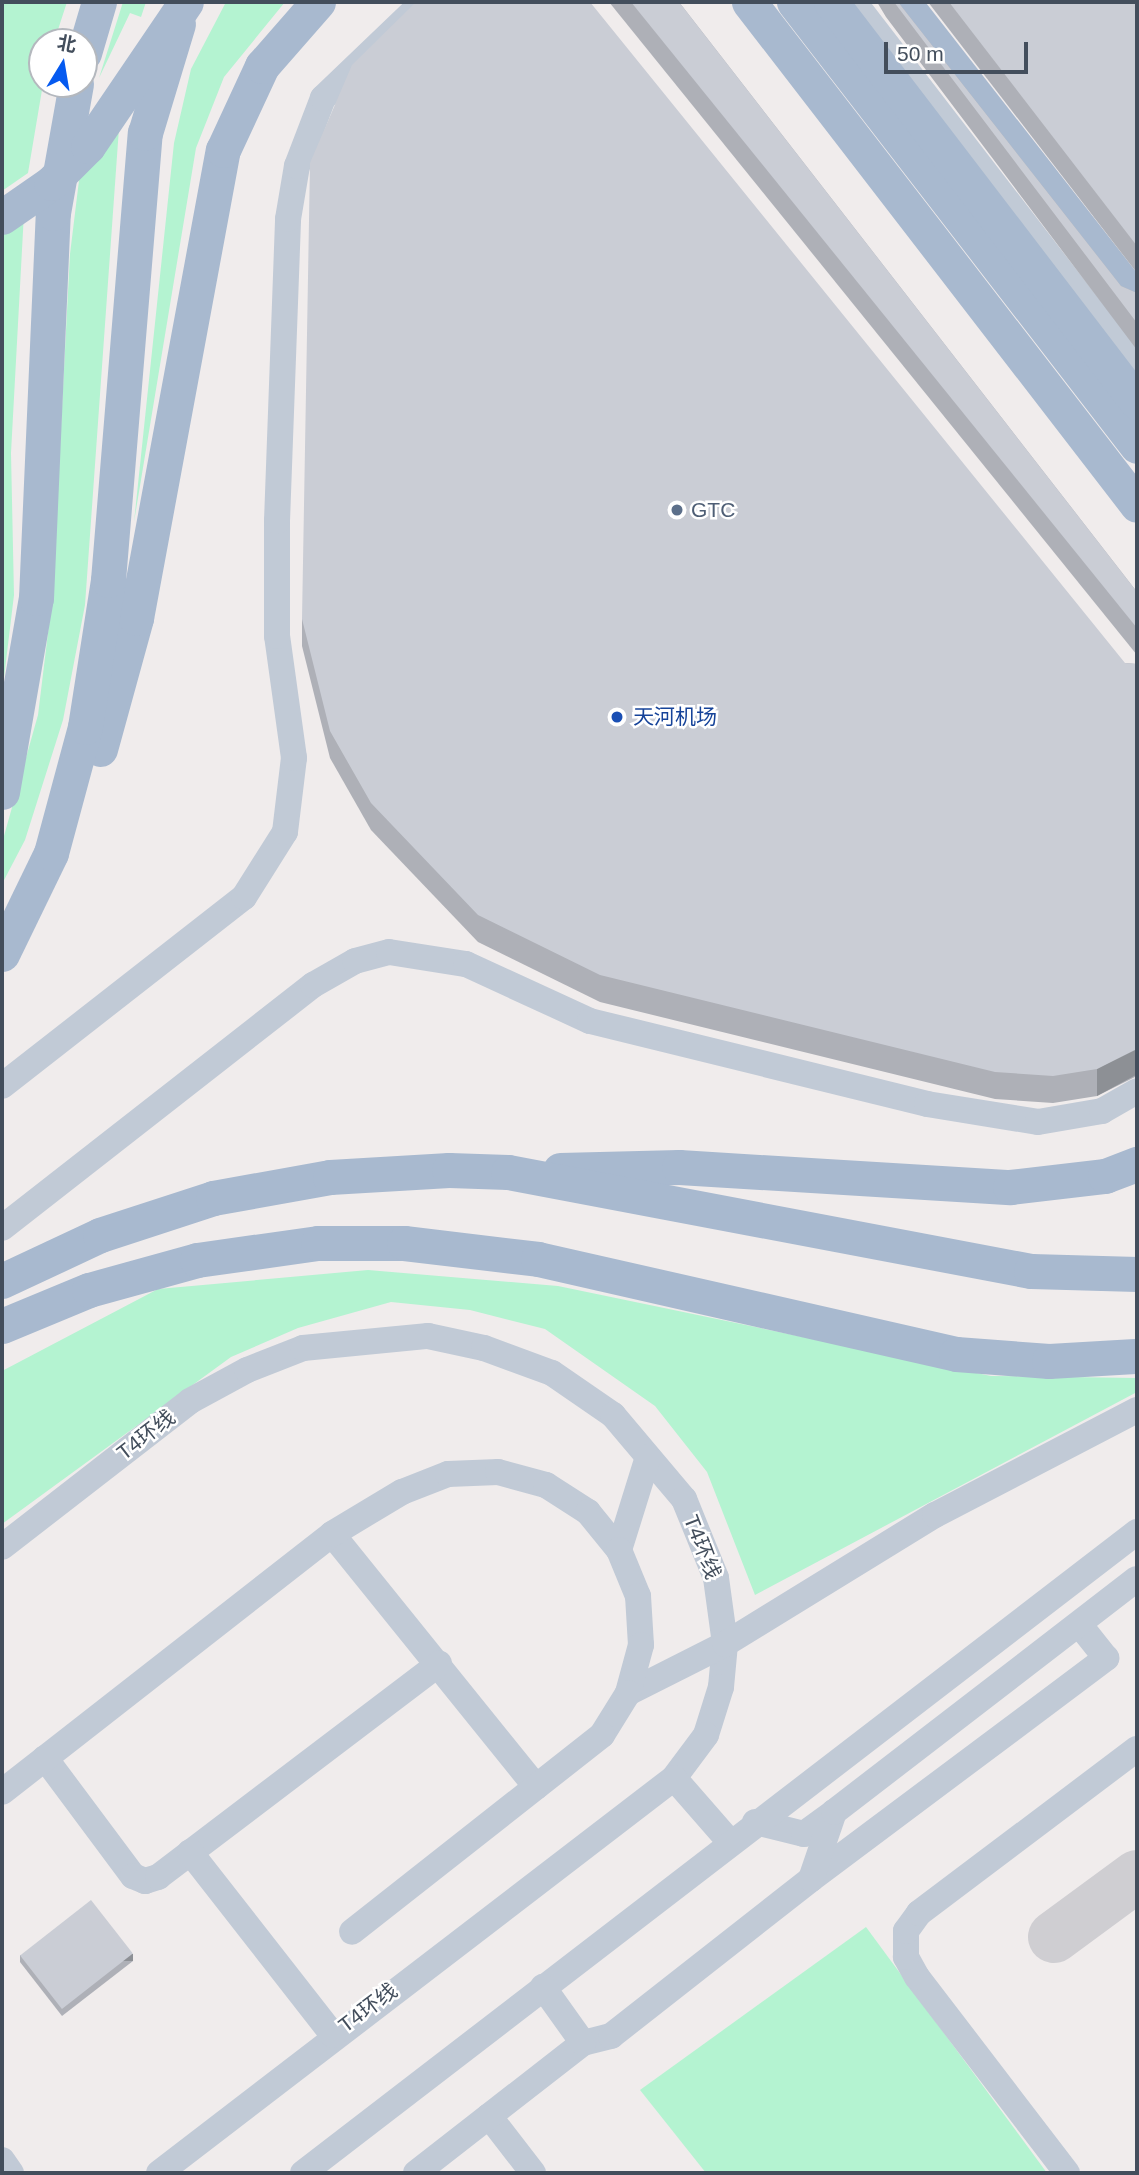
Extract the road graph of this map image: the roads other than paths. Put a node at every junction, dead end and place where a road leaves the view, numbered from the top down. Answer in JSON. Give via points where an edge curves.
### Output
{"nodes":[{"id":1,"x":99,"y":2,"type":"edge"},
{"id":2,"x":188,"y":2,"type":"edge"},
{"id":3,"x":318,"y":2,"type":"edge"},
{"id":4,"x":423,"y":2,"type":"edge"},
{"id":5,"x":749,"y":2,"type":"edge"},
{"id":6,"x":794,"y":2,"type":"edge"},
{"id":7,"x":831,"y":2,"type":"edge"},
{"id":8,"x":853,"y":2,"type":"edge"},
{"id":9,"x":903,"y":2,"type":"edge"},
{"id":10,"x":91,"y":28,"type":"edge"},
{"id":11,"x":74,"y":98,"type":"edge"},
{"id":12,"x":2,"y":217,"type":"edge"},
{"id":13,"x":1137,"y":301,"type":"edge"},
{"id":14,"x":1137,"y":369,"type":"edge"},
{"id":15,"x":1137,"y":402,"type":"edge"},
{"id":16,"x":1137,"y":446,"type":"edge"},
{"id":17,"x":1137,"y":505,"type":"edge"},
{"id":18,"x":2,"y":792,"type":"edge"},
{"id":19,"x":51,"y":853,"type":"junction"},
{"id":20,"x":2,"y":954,"type":"edge"},
{"id":21,"x":2,"y":1086,"type":"edge"},
{"id":22,"x":1137,"y":1091,"type":"edge"},
{"id":23,"x":1137,"y":1164,"type":"edge"},
{"id":24,"x":508,"y":1172,"type":"junction"},
{"id":25,"x":2,"y":1228,"type":"edge"},
{"id":26,"x":1137,"y":1274,"type":"edge"},
{"id":27,"x":2,"y":1281,"type":"edge"},
{"id":28,"x":2,"y":1326,"type":"edge"},
{"id":29,"x":1135,"y":1356,"type":"dead end"},
{"id":30,"x":1137,"y":1410,"type":"edge"},
{"id":31,"x":648,"y":1457,"type":"junction"},
{"id":32,"x":1137,"y":1532,"type":"edge"},
{"id":33,"x":332,"y":1534,"type":"junction"},
{"id":34,"x":2,"y":1547,"type":"edge"},
{"id":35,"x":619,"y":1550,"type":"junction"},
{"id":36,"x":1137,"y":1579,"type":"edge"},
{"id":37,"x":1079,"y":1624,"type":"junction"},
{"id":38,"x":725,"y":1644,"type":"junction"},
{"id":39,"x":439,"y":1664,"type":"junction"},
{"id":40,"x":628,"y":1693,"type":"junction"},
{"id":41,"x":1137,"y":1749,"type":"edge"},
{"id":42,"x":45,"y":1758,"type":"junction"},
{"id":43,"x":674,"y":1778,"type":"junction"},
{"id":44,"x":536,"y":1787,"type":"junction"},
{"id":45,"x":2,"y":1792,"type":"edge"},
{"id":46,"x":834,"y":1812,"type":"junction"},
{"id":47,"x":755,"y":1822,"type":"junction"},
{"id":48,"x":729,"y":1842,"type":"junction"},
{"id":49,"x":190,"y":1852,"type":"junction"},
{"id":50,"x":811,"y":1879,"type":"junction"},
{"id":51,"x":352,"y":1932,"type":"dead end"},
{"id":52,"x":542,"y":1987,"type":"junction"},
{"id":53,"x":333,"y":2035,"type":"junction"},
{"id":54,"x":583,"y":2043,"type":"junction"},
{"id":55,"x":489,"y":2116,"type":"junction"},
{"id":56,"x":2,"y":2160,"type":"edge"},
{"id":57,"x":11,"y":2173,"type":"edge"},
{"id":58,"x":159,"y":2173,"type":"edge"},
{"id":59,"x":303,"y":2173,"type":"edge"},
{"id":60,"x":416,"y":2173,"type":"edge"},
{"id":61,"x":533,"y":2173,"type":"edge"},
{"id":62,"x":1067,"y":2173,"type":"edge"}],
"edges":[{"from":1,"to":10,"type":"main road"},
{"from":2,"to":12,"type":"main road","bridge":true,"via":[[88,146],[51,183]]},
{"from":2,"to":19,"type":"main road","via":[[145,133],[100,642],[85,727]]},
{"from":3,"to":19,"type":"main road","via":[[262,66],[223,150],[121,680],[95,761]]},
{"from":4,"to":21,"type":"street","via":[[323,98],[308,128],[290,205],[280,320],[276,521],[277,636],[293,758],[285,832],[244,897]]},
{"from":5,"to":17,"type":"main road"},
{"from":6,"to":16,"type":"main road","bridge":true},
{"from":7,"to":15,"type":"main road","bridge":true},
{"from":8,"to":14,"type":"street"},
{"from":9,"to":13,"type":"main road","bridge":true},
{"from":11,"to":18,"type":"main road","via":[[53,214],[36,598]]},
{"from":19,"to":20,"type":"main road"},
{"from":22,"to":25,"type":"street","via":[[1102,1111],[1038,1122],[927,1104],[590,1021],[466,964],[389,952],[355,961],[313,985]]},
{"from":23,"to":24,"type":"main road","via":[[1105,1176],[1010,1187],[679,1167]]},
{"from":24,"to":26,"type":"main road","via":[[1031,1271]]},
{"from":24,"to":27,"type":"main road","via":[[389,1171],[259,1188],[144,1219]]},
{"from":28,"to":29,"type":"main road","via":[[89,1290],[197,1260],[318,1243],[404,1243],[538,1259],[956,1354],[1049,1361]]},
{"from":30,"to":38,"type":"street","via":[[935,1515]]},
{"from":31,"to":34,"type":"street","name":"T4环线","via":[[613,1415],[552,1373],[428,1336],[363,1338],[303,1348],[190,1401]]},
{"from":31,"to":35,"type":"street"},
{"from":31,"to":38,"type":"street","name":"T4环线","via":[[684,1499],[716,1578]]},
{"from":32,"to":47,"type":"street"},
{"from":33,"to":35,"type":"street","via":[[436,1479],[498,1472],[546,1485],[588,1511]]},
{"from":33,"to":39,"type":"street"},
{"from":33,"to":42,"type":"street"},
{"from":35,"to":40,"type":"street","via":[[638,1596],[641,1646]]},
{"from":36,"to":37,"type":"street"},
{"from":37,"to":46,"type":"street"},
{"from":37,"to":50,"type":"street","via":[[1106,1658]]},
{"from":38,"to":40,"type":"street"},
{"from":38,"to":43,"type":"street","name":"T4环线","via":[[706,1735]]},
{"from":39,"to":44,"type":"street"},
{"from":39,"to":49,"type":"street"},
{"from":40,"to":44,"type":"street","via":[[602,1735]]},
{"from":41,"to":62,"type":"street","via":[[919,1913],[906,1931],[906,1957],[917,1977]]},
{"from":42,"to":45,"type":"street"},
{"from":42,"to":49,"type":"street","via":[[133,1876],[158,1877]]},
{"from":43,"to":48,"type":"street"},
{"from":43,"to":53,"type":"street","name":"T4环线"},
{"from":44,"to":51,"type":"street"},
{"from":46,"to":47,"type":"street","via":[[804,1834]]},
{"from":46,"to":50,"type":"street"},
{"from":47,"to":48,"type":"street"},
{"from":48,"to":52,"type":"street"},
{"from":49,"to":53,"type":"street"},
{"from":50,"to":54,"type":"street","via":[[611,2036]]},
{"from":52,"to":54,"type":"street"},
{"from":52,"to":59,"type":"street"},
{"from":53,"to":58,"type":"street","name":"T4环线"},
{"from":54,"to":55,"type":"street"},
{"from":55,"to":60,"type":"street"},
{"from":55,"to":61,"type":"street"},
{"from":56,"to":57,"type":"street"}]}
